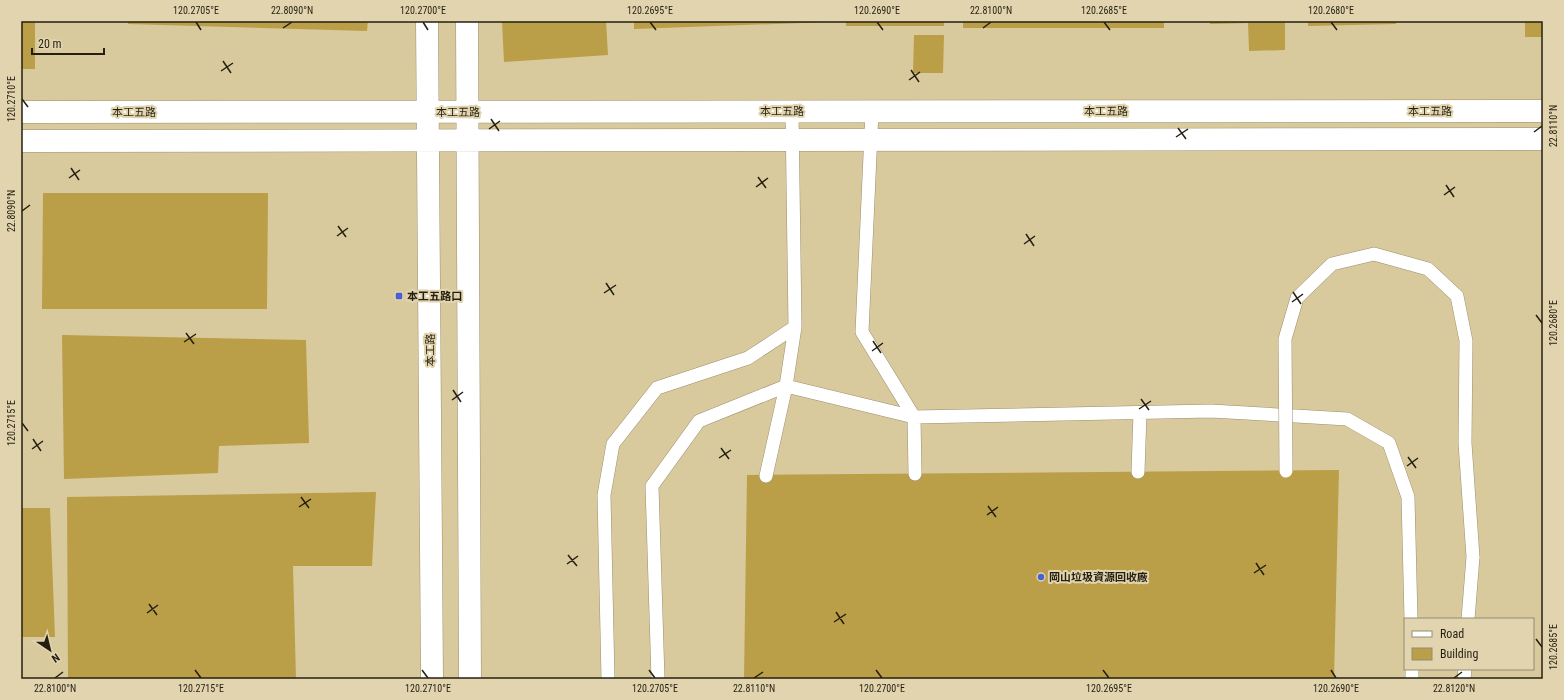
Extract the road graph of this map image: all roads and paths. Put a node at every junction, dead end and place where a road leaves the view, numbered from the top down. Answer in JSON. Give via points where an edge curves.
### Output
{"nodes":[{"id":1,"x":427,"y":21,"type":"edge"},
{"id":2,"x":467,"y":21,"type":"edge"},
{"id":3,"x":792,"y":111,"type":"junction"},
{"id":4,"x":872,"y":111,"type":"junction"},
{"id":5,"x":1543,"y":111,"type":"edge"},
{"id":6,"x":21,"y":112,"type":"edge"},
{"id":7,"x":428,"y":112,"type":"junction"},
{"id":8,"x":467,"y":112,"type":"junction"},
{"id":9,"x":1543,"y":139,"type":"edge"},
{"id":10,"x":791,"y":140,"type":"junction"},
{"id":11,"x":870,"y":140,"type":"junction"},
{"id":12,"x":21,"y":141,"type":"edge"},
{"id":13,"x":429,"y":141,"type":"junction"},
{"id":14,"x":467,"y":141,"type":"junction"},
{"id":15,"x":795,"y":327,"type":"junction"},
{"id":16,"x":786,"y":386,"type":"junction"},
{"id":17,"x":1140,"y":413,"type":"junction"},
{"id":18,"x":914,"y":417,"type":"junction"},
{"id":19,"x":1286,"y":471,"type":"dead end"},
{"id":20,"x":1138,"y":472,"type":"dead end"},
{"id":21,"x":916,"y":474,"type":"dead end"},
{"id":22,"x":766,"y":476,"type":"dead end"},
{"id":23,"x":1411,"y":618,"type":"edge"},
{"id":24,"x":1468,"y":618,"type":"edge"},
{"id":25,"x":432,"y":679,"type":"edge"},
{"id":26,"x":470,"y":679,"type":"edge"},
{"id":27,"x":608,"y":679,"type":"edge"},
{"id":28,"x":658,"y":679,"type":"edge"}],
"edges":[{"from":1,"to":7,"type":"street","name":"本工路"},
{"from":2,"to":8,"type":"street"},
{"from":3,"to":4,"type":"street","name":"本工五路"},
{"from":3,"to":8,"type":"street","name":"本工五路"},
{"from":3,"to":10,"type":"lane"},
{"from":4,"to":5,"type":"street","name":"本工五路"},
{"from":4,"to":11,"type":"lane"},
{"from":6,"to":7,"type":"street","name":"本工五路"},
{"from":7,"to":8,"type":"street","name":"本工五路"},
{"from":7,"to":13,"type":"street","name":"本工路"},
{"from":8,"to":14,"type":"street"},
{"from":9,"to":11,"type":"street"},
{"from":10,"to":11,"type":"street"},
{"from":10,"to":14,"type":"street"},
{"from":10,"to":15,"type":"lane"},
{"from":11,"to":18,"type":"lane","via":[[862,332]]},
{"from":12,"to":13,"type":"street"},
{"from":13,"to":14,"type":"street"},
{"from":13,"to":25,"type":"street","name":"本工路"},
{"from":14,"to":26,"type":"street"},
{"from":15,"to":16,"type":"lane"},
{"from":15,"to":27,"type":"lane","via":[[748,358],[657,388],[613,444],[604,495]]},
{"from":16,"to":18,"type":"lane"},
{"from":16,"to":22,"type":"lane"},
{"from":16,"to":28,"type":"lane","via":[[699,421],[652,486]]},
{"from":17,"to":18,"type":"lane"},
{"from":17,"to":20,"type":"lane"},
{"from":17,"to":23,"type":"lane","via":[[1211,411],[1347,418],[1388,443],[1408,496]]},
{"from":18,"to":21,"type":"lane"},
{"from":19,"to":24,"type":"lane","bridge":true,"via":[[1285,338],[1297,298],[1332,264],[1374,254],[1428,269],[1457,296],[1466,341],[1465,443],[1473,557]]}]}
